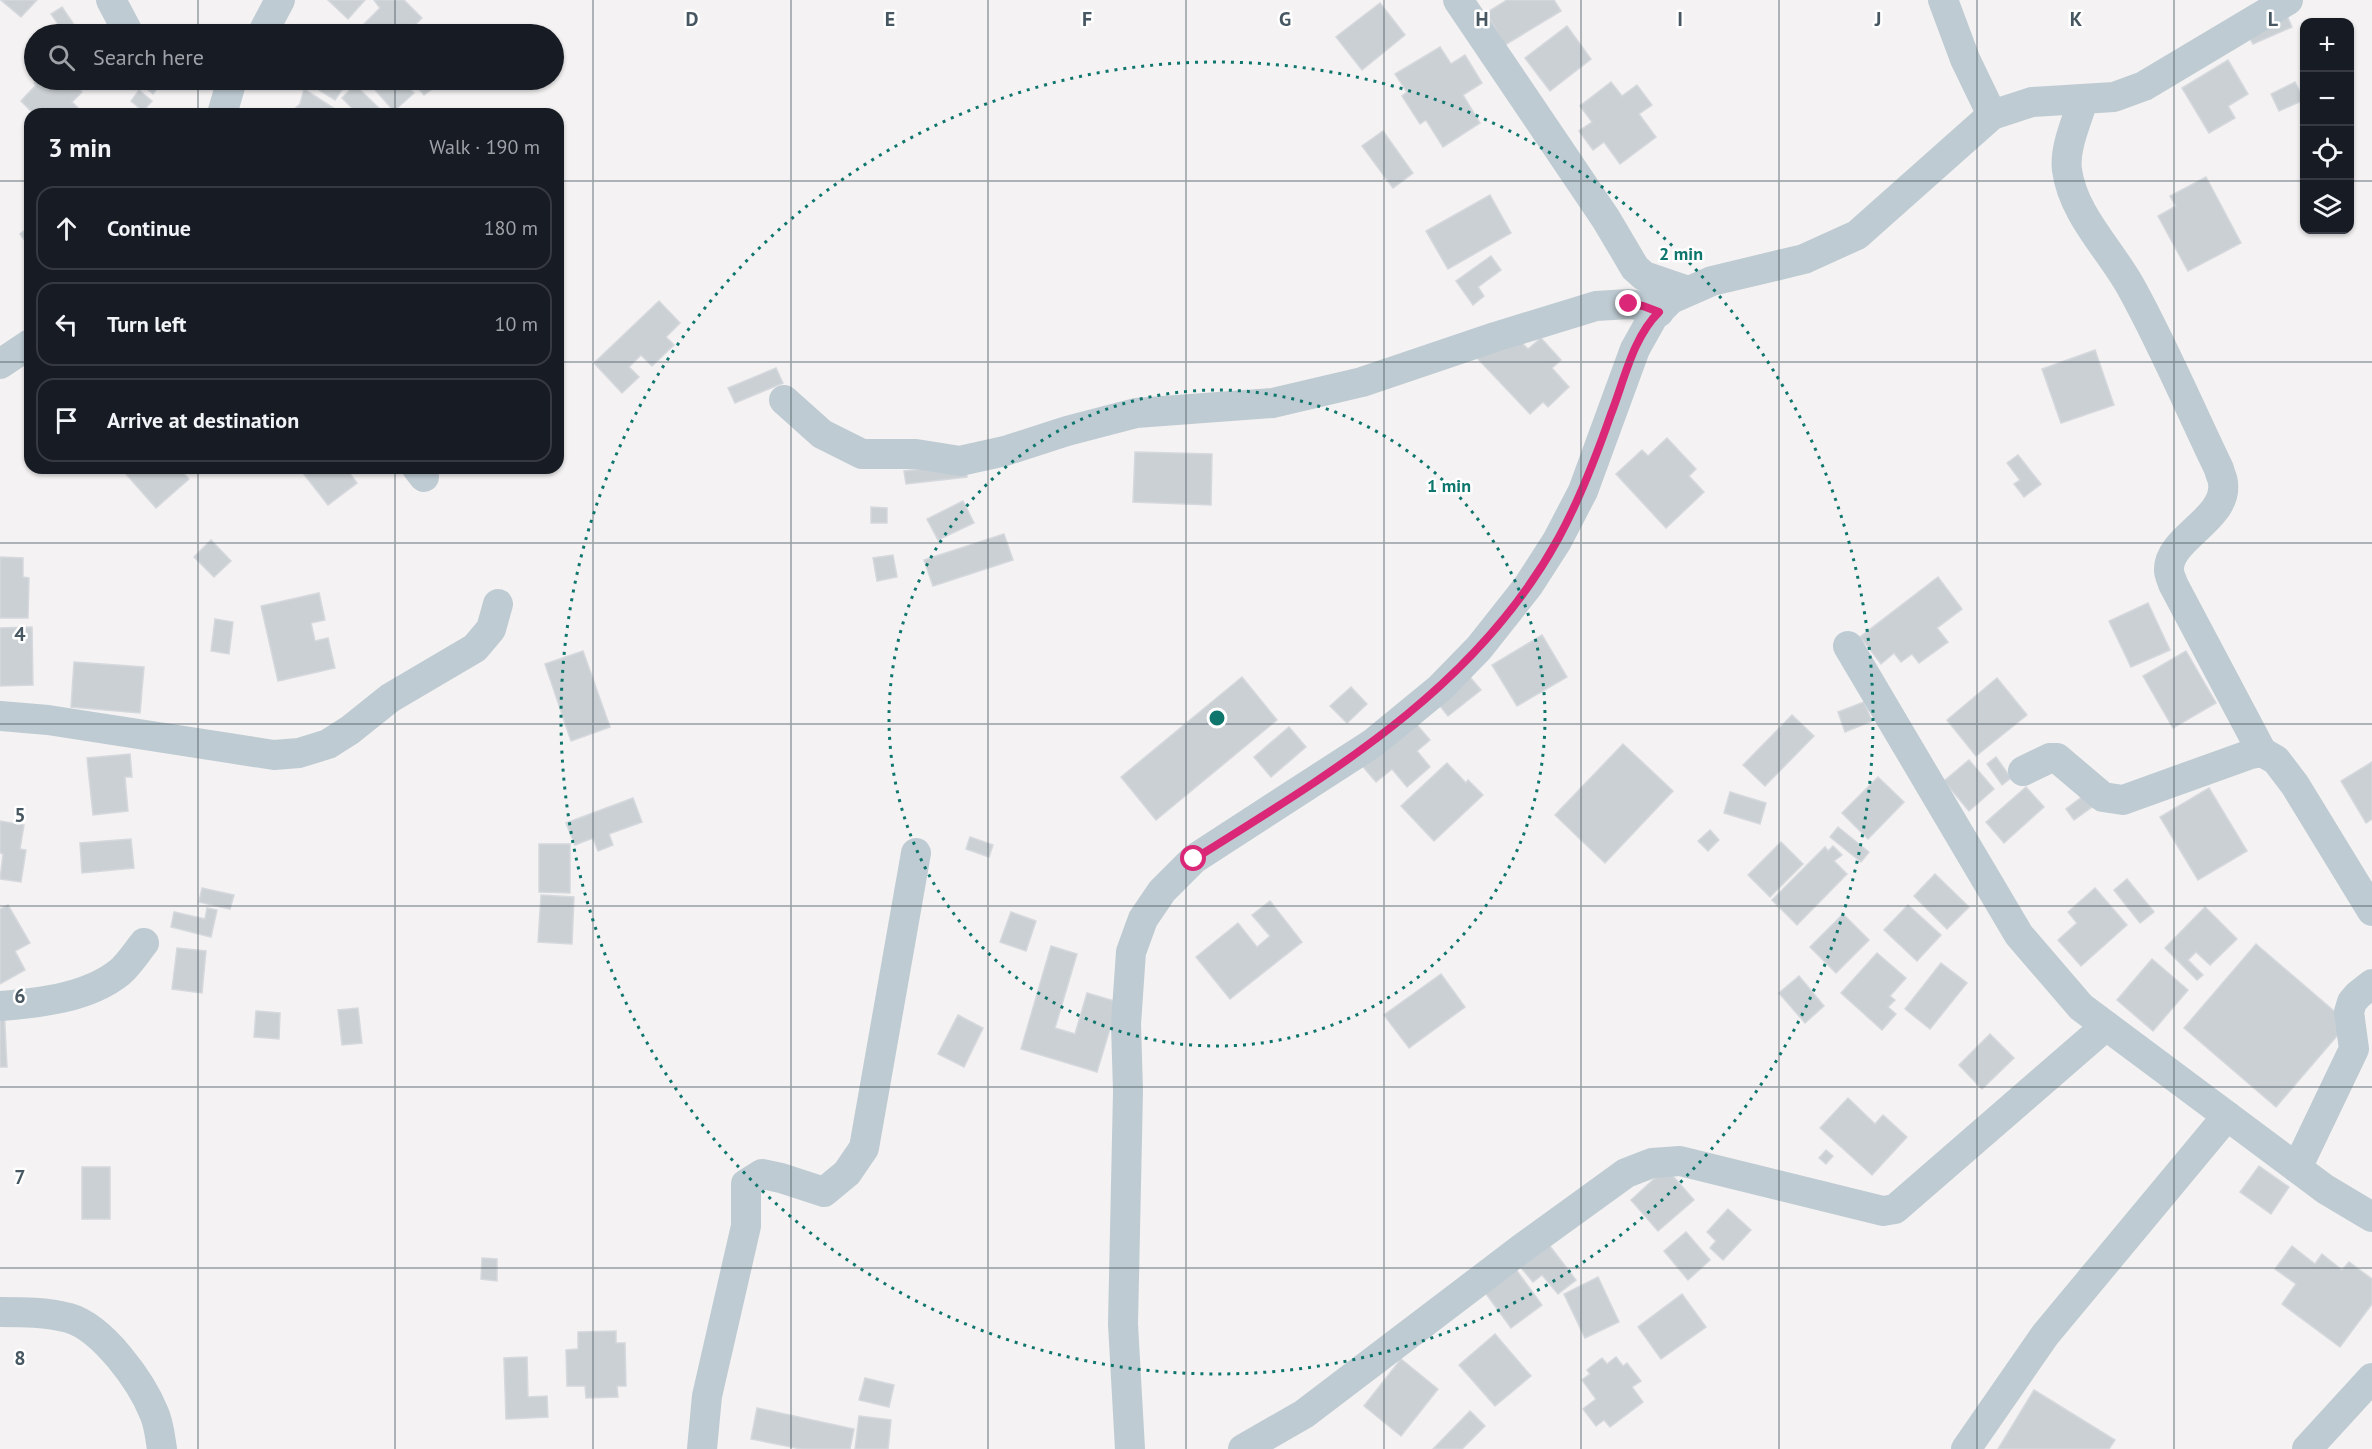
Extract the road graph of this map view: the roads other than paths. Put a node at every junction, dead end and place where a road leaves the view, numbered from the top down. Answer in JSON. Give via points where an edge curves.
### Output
{"nodes":[{"id":1,"x":111,"y":0,"type":"edge"},
{"id":2,"x":280,"y":0,"type":"edge"},
{"id":3,"x":1458,"y":0,"type":"edge"},
{"id":4,"x":1943,"y":0,"type":"edge"},
{"id":5,"x":2288,"y":0,"type":"edge"},
{"id":6,"x":124,"y":24,"type":"edge"},
{"id":7,"x":267,"y":24,"type":"edge"},
{"id":8,"x":229,"y":90,"type":"edge"},
{"id":9,"x":2083,"y":100,"type":"junction"},
{"id":10,"x":224,"y":108,"type":"edge"},
{"id":11,"x":1992,"y":115,"type":"junction"},
{"id":12,"x":1688,"y":291,"type":"junction"},
{"id":13,"x":1659,"y":312,"type":"junction"},
{"id":14,"x":24,"y":348,"type":"edge"},
{"id":15,"x":0,"y":364,"type":"edge"},
{"id":16,"x":784,"y":400,"type":"dead end"},
{"id":17,"x":498,"y":604,"type":"dead end"},
{"id":18,"x":1848,"y":646,"type":"dead end"},
{"id":19,"x":0,"y":716,"type":"edge"},
{"id":20,"x":2262,"y":752,"type":"junction"},
{"id":21,"x":2023,"y":771,"type":"dead end"},
{"id":22,"x":916,"y":853,"type":"dead end"},
{"id":23,"x":2372,"y":911,"type":"edge"},
{"id":24,"x":144,"y":943,"type":"dead end"},
{"id":25,"x":2372,"y":984,"type":"edge"},
{"id":26,"x":0,"y":1006,"type":"edge"},
{"id":27,"x":2106,"y":1026,"type":"junction"},
{"id":28,"x":2227,"y":1116,"type":"junction"},
{"id":29,"x":2297,"y":1168,"type":"junction"},
{"id":30,"x":2372,"y":1217,"type":"edge"},
{"id":31,"x":0,"y":1312,"type":"edge"},
{"id":32,"x":2372,"y":1378,"type":"edge"},
{"id":33,"x":162,"y":1449,"type":"edge"},
{"id":34,"x":702,"y":1449,"type":"edge"},
{"id":35,"x":1130,"y":1449,"type":"edge"},
{"id":36,"x":1243,"y":1449,"type":"edge"},
{"id":37,"x":1966,"y":1449,"type":"edge"},
{"id":38,"x":2307,"y":1449,"type":"edge"}],
"edges":[{"from":1,"to":6,"type":"street"},
{"from":2,"to":7,"type":"street"},
{"from":3,"to":12,"type":"street","via":[[1635,268],[1644,276]]},
{"from":4,"to":11,"type":"street"},
{"from":5,"to":9,"type":"street","via":[[2144,86],[2114,97]]},
{"from":8,"to":10,"type":"street"},
{"from":9,"to":11,"type":"street","via":[[2032,102]]},
{"from":9,"to":20,"type":"street","via":[[2068,148],[2066,168],[2071,188],[2142,308],[2224,484],[2216,509],[2174,554],[2169,569],[2173,584]]},
{"from":11,"to":12,"type":"street","via":[[1857,235],[1804,259],[1712,281]]},
{"from":12,"to":13,"type":"street","via":[[1671,299]]},
{"from":13,"to":16,"type":"street","via":[[1629,304],[1596,306],[1362,382],[1273,403],[1136,413],[960,460],[916,454],[862,454],[822,434]]},
{"from":13,"to":35,"type":"street","via":[[1635,349],[1583,490],[1557,541],[1528,586],[1479,648],[1440,688],[1373,743],[1194,859],[1162,891],[1143,919],[1131,952],[1126,1024],[1123,1324]]},
{"from":14,"to":15,"type":"street"},
{"from":17,"to":19,"type":"street","via":[[491,629],[475,648],[390,698],[328,744],[299,753],[274,755]]},
{"from":18,"to":27,"type":"street","via":[[2019,936],[2081,1007]]},
{"from":20,"to":21,"type":"street","via":[[2123,800],[2103,797],[2058,758]]},
{"from":20,"to":23,"type":"street","via":[[2276,760],[2295,785]]},
{"from":22,"to":34,"type":"street","via":[[864,1148],[847,1173],[824,1192],[762,1174],[746,1185],[746,1227],[707,1396]]},
{"from":24,"to":26,"type":"street","via":[[129,963],[102,984],[63,997]]},
{"from":25,"to":29,"type":"street","via":[[2352,1002],[2349,1012],[2354,1049]]},
{"from":27,"to":28,"type":"street"},
{"from":27,"to":36,"type":"street","via":[[1895,1209],[1883,1210],[1680,1161],[1652,1163],[1626,1173],[1304,1414]]},
{"from":28,"to":29,"type":"street"},
{"from":28,"to":37,"type":"street","via":[[2045,1335]]},
{"from":29,"to":30,"type":"street"},
{"from":31,"to":33,"type":"street","via":[[38,1312],[71,1319],[98,1334],[132,1375],[155,1414]]},
{"from":32,"to":38,"type":"street"}]}
